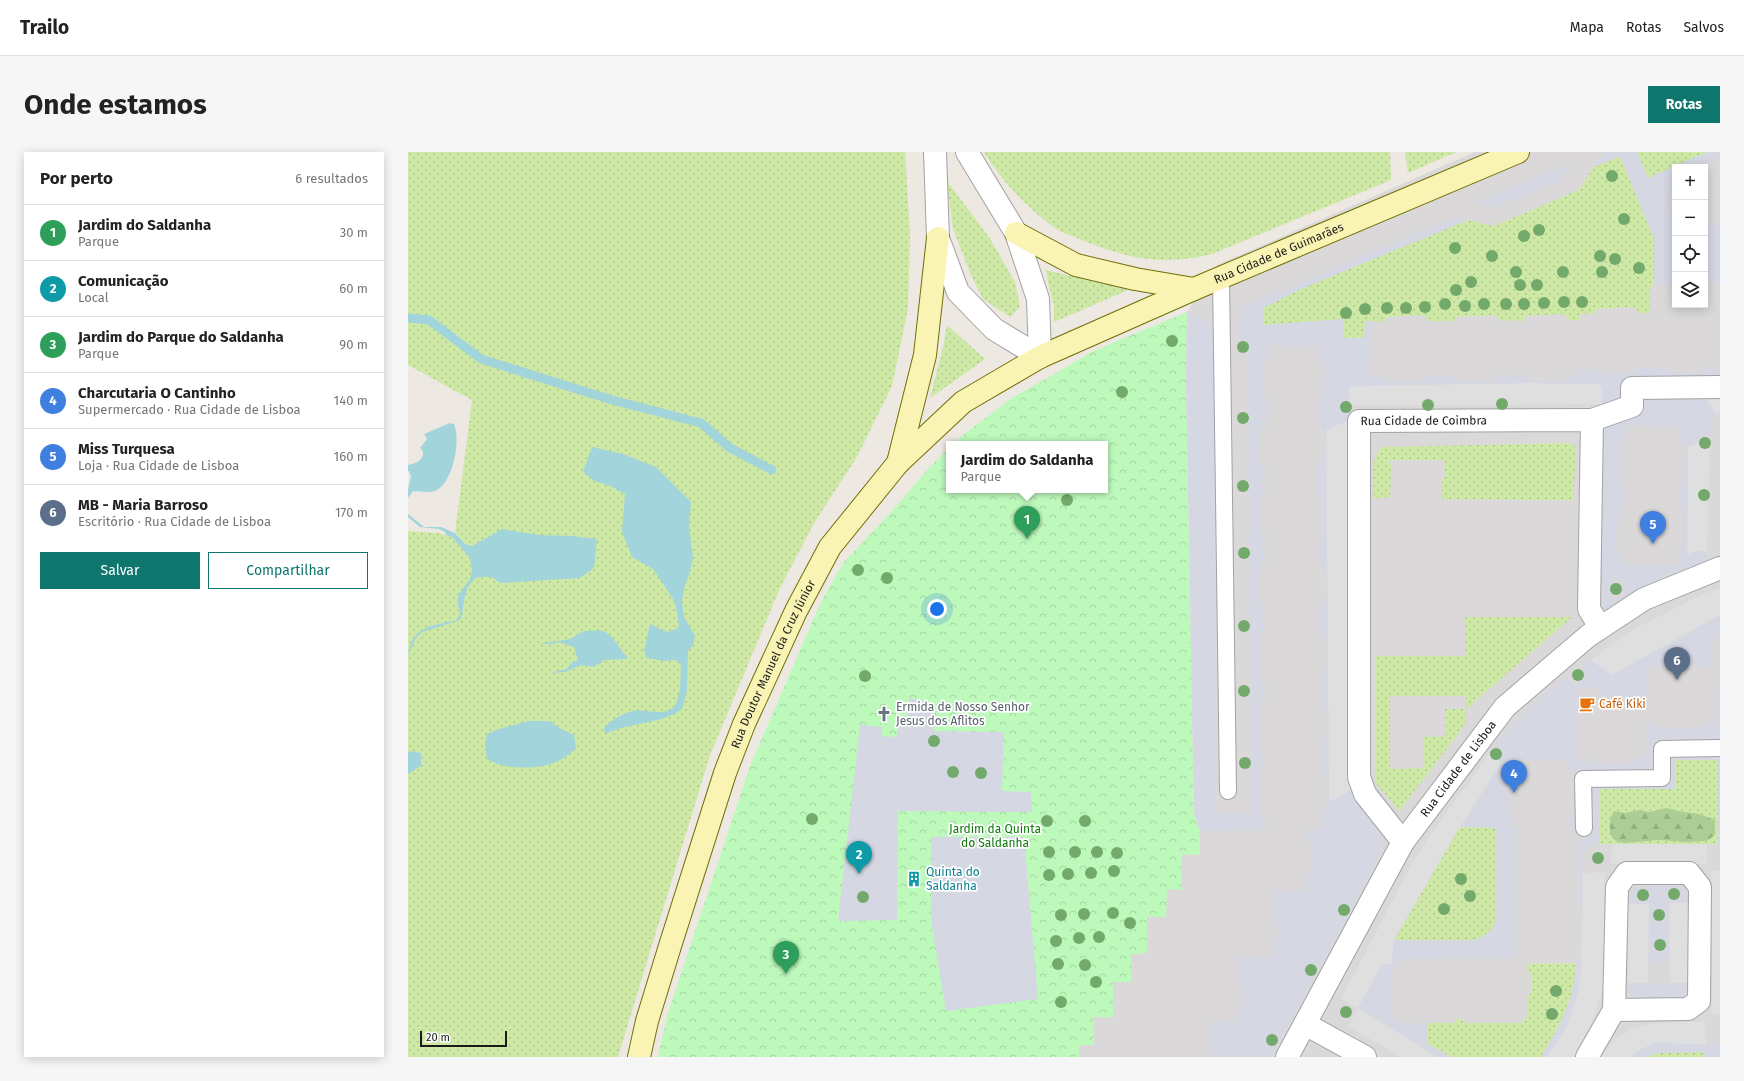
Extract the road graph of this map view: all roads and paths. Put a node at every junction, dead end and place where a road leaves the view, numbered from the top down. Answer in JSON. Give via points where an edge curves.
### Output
{"nodes":[{"id":1,"x":935,"y":152,"type":"edge"},
{"id":2,"x":967,"y":152,"type":"edge"},
{"id":3,"x":1518,"y":152,"type":"edge"},
{"id":4,"x":1016,"y":233,"type":"junction"},
{"id":5,"x":938,"y":238,"type":"junction"},
{"id":6,"x":1221,"y":277,"type":"junction"},
{"id":7,"x":1194,"y":289,"type":"junction"},
{"id":8,"x":1040,"y":357,"type":"junction"},
{"id":9,"x":1720,"y":388,"type":"edge"},
{"id":10,"x":1592,"y":420,"type":"junction"},
{"id":11,"x":898,"y":464,"type":"junction"},
{"id":12,"x":1720,"y":551,"type":"edge"},
{"id":13,"x":1720,"y":568,"type":"edge"},
{"id":14,"x":1600,"y":628,"type":"junction"},
{"id":15,"x":1720,"y":748,"type":"edge"},
{"id":16,"x":1228,"y":791,"type":"dead end"},
{"id":17,"x":1584,"y":828,"type":"dead end"},
{"id":18,"x":1403,"y":842,"type":"junction"},
{"id":19,"x":1614,"y":1010,"type":"junction"},
{"id":20,"x":1305,"y":1024,"type":"junction"},
{"id":21,"x":639,"y":1057,"type":"edge"},
{"id":22,"x":1287,"y":1057,"type":"edge"},
{"id":23,"x":1364,"y":1057,"type":"edge"},
{"id":24,"x":1587,"y":1057,"type":"edge"}],
"edges":[{"from":1,"to":5,"type":"street"},
{"from":2,"to":4,"type":"street"},
{"from":3,"to":6,"type":"main road","name":"Rua Cidade de Guimarães"},
{"from":4,"to":7,"type":"main road","via":[[1076,265]]},
{"from":4,"to":8,"type":"street","via":[[1038,299]]},
{"from":5,"to":8,"type":"street","via":[[958,292],[994,329]]},
{"from":5,"to":11,"type":"main road","via":[[925,355]]},
{"from":6,"to":7,"type":"main road","name":"Rua Cidade de Guimarães"},
{"from":6,"to":16,"type":"lane"},
{"from":7,"to":8,"type":"main road","name":"Rua Cidade de Guimarães"},
{"from":8,"to":11,"type":"main road","name":"Rua Doutor Manuel da Cruz Júnior","via":[[963,402]]},
{"from":9,"to":10,"type":"street","via":[[1632,388],[1632,406]]},
{"from":10,"to":14,"type":"street","via":[[1588,609]]},
{"from":10,"to":18,"type":"street","name":"Rua Cidade de Coimbra","via":[[1359,421],[1359,777],[1365,794]]},
{"from":11,"to":21,"type":"main road","name":"Rua Doutor Manuel da Cruz Júnior","via":[[830,547],[796,611],[744,724],[725,773],[670,946]]},
{"from":12,"to":13,"type":"street"},
{"from":13,"to":14,"type":"street","name":"Rua Cidade de Lisboa","via":[[1644,599]]},
{"from":14,"to":18,"type":"street","name":"Rua Cidade de Lisboa","via":[[1506,707]]},
{"from":15,"to":17,"type":"lane","via":[[1662,749],[1662,778],[1583,779]]},
{"from":18,"to":20,"type":"street","name":"Rua Cidade de Lisboa"},
{"from":19,"to":19,"type":"street","via":[[1688,1009],[1699,1001],[1700,887],[1689,873],[1628,873],[1617,887]]},
{"from":19,"to":24,"type":"street"},
{"from":20,"to":22,"type":"street","name":"Rua Cidade de Lisboa"},
{"from":20,"to":23,"type":"street"}]}
